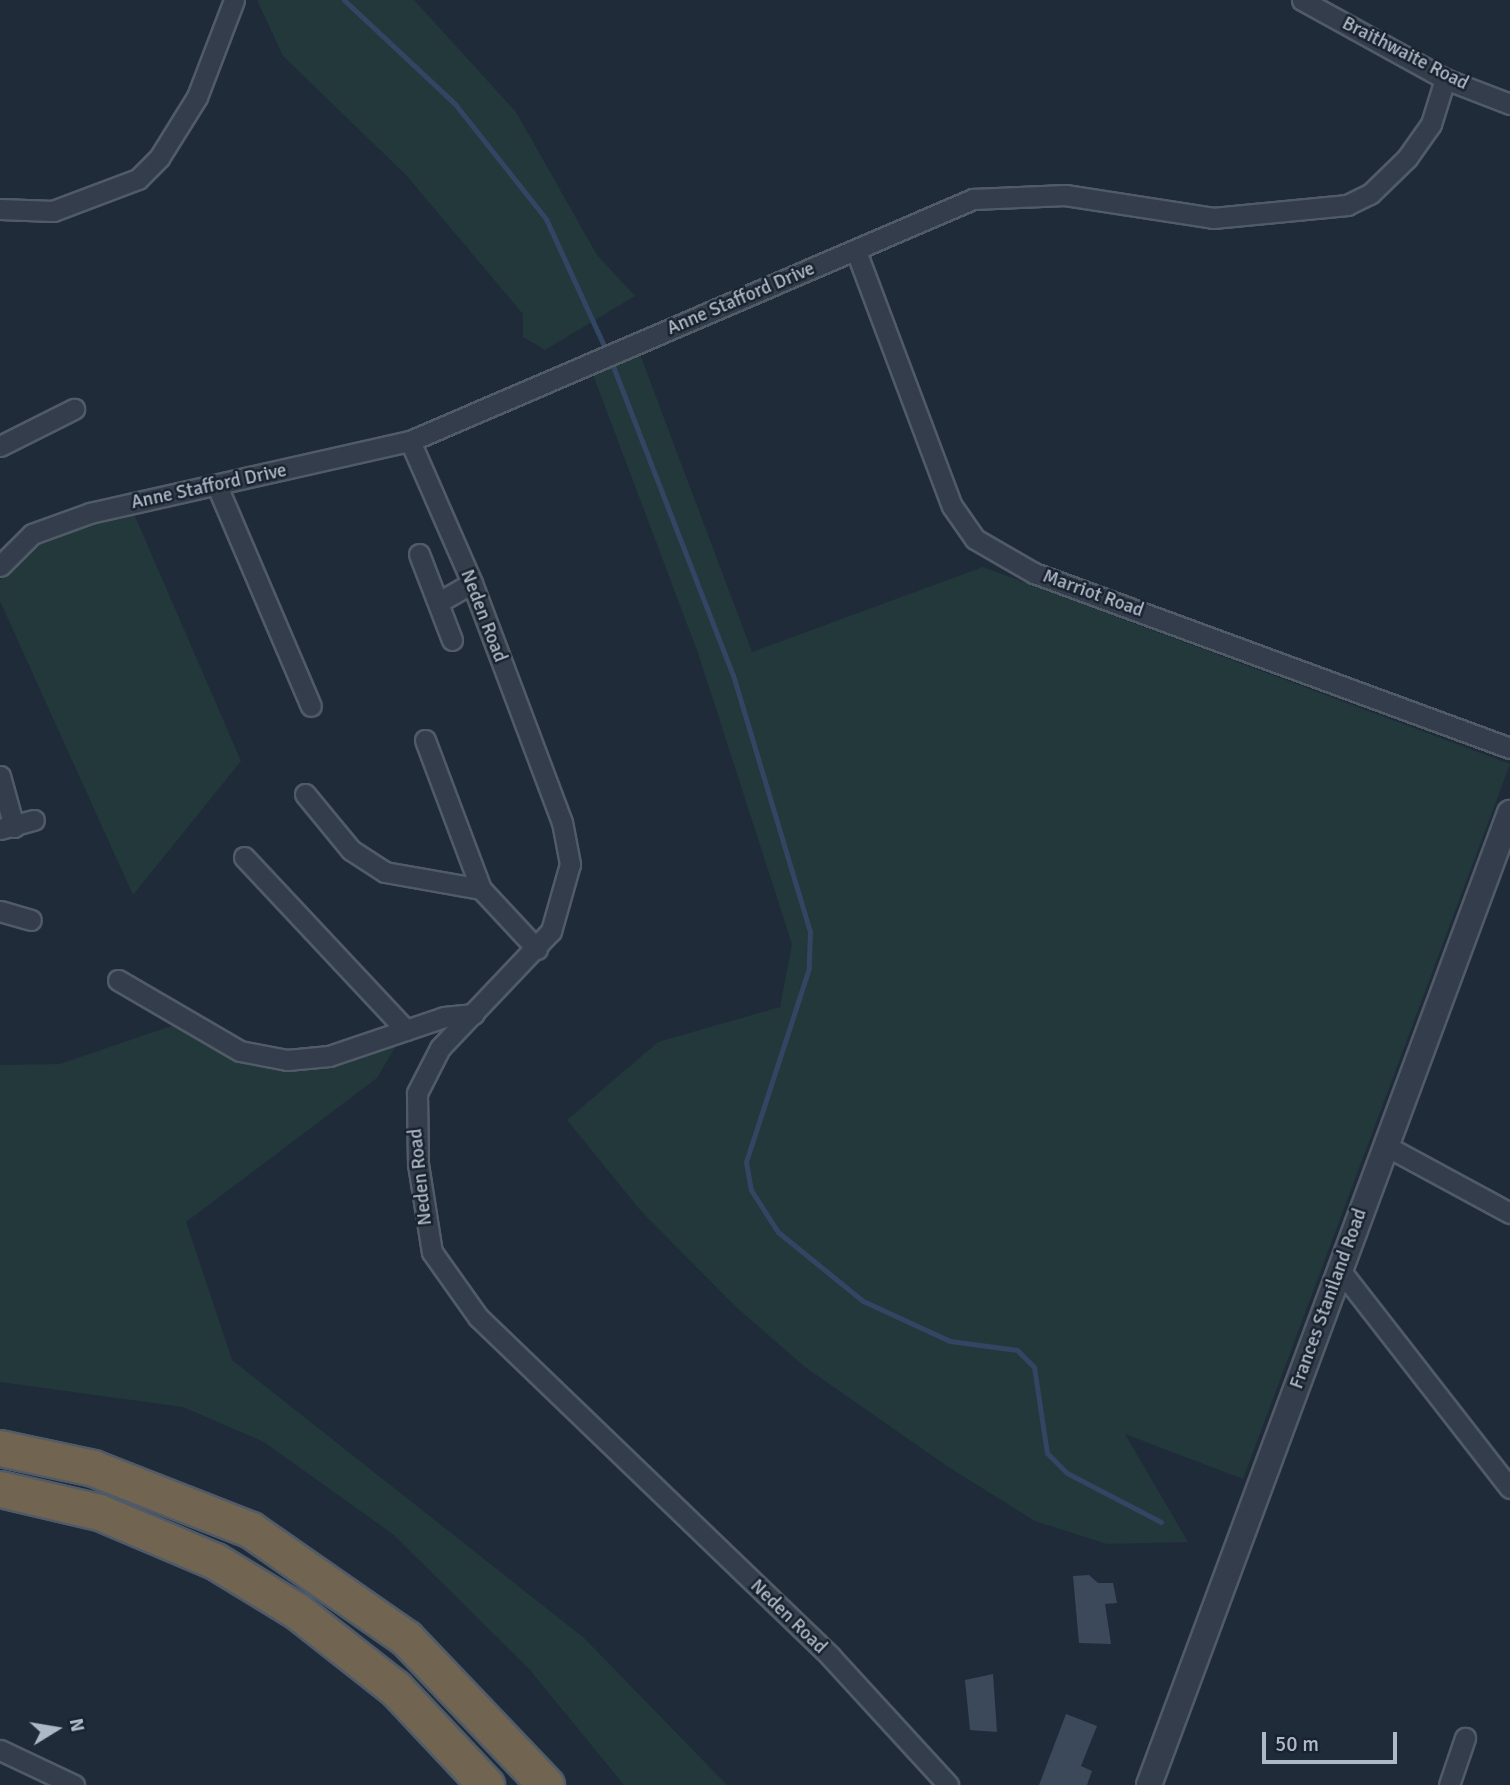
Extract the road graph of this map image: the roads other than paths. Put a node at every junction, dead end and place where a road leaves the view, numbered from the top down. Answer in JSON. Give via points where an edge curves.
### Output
{"nodes":[{"id":1,"x":234,"y":0,"type":"edge"},
{"id":2,"x":1302,"y":0,"type":"edge"},
{"id":3,"x":1445,"y":79,"type":"junction"},
{"id":4,"x":1510,"y":104,"type":"edge"},
{"id":5,"x":0,"y":209,"type":"edge"},
{"id":6,"x":856,"y":251,"type":"junction"},
{"id":7,"x":74,"y":409,"type":"dead end"},
{"id":8,"x":410,"y":441,"type":"junction"},
{"id":9,"x":0,"y":446,"type":"edge"},
{"id":10,"x":217,"y":486,"type":"junction"},
{"id":11,"x":7,"y":545,"type":"edge"},
{"id":12,"x":419,"y":554,"type":"dead end"},
{"id":13,"x":0,"y":566,"type":"edge"},
{"id":14,"x":471,"y":583,"type":"junction"},
{"id":15,"x":439,"y":602,"type":"junction"},
{"id":16,"x":452,"y":640,"type":"dead end"},
{"id":17,"x":311,"y":706,"type":"dead end"},
{"id":18,"x":425,"y":740,"type":"dead end"},
{"id":19,"x":1510,"y":748,"type":"edge"},
{"id":20,"x":0,"y":776,"type":"edge"},
{"id":21,"x":305,"y":794,"type":"dead end"},
{"id":22,"x":1510,"y":813,"type":"edge"},
{"id":23,"x":34,"y":820,"type":"dead end"},
{"id":24,"x":7,"y":828,"type":"edge"},
{"id":25,"x":244,"y":857,"type":"dead end"},
{"id":26,"x":481,"y":889,"type":"junction"},
{"id":27,"x":0,"y":911,"type":"edge"},
{"id":28,"x":31,"y":920,"type":"dead end"},
{"id":29,"x":537,"y":949,"type":"junction"},
{"id":30,"x":118,"y":980,"type":"dead end"},
{"id":31,"x":474,"y":1014,"type":"junction"},
{"id":32,"x":406,"y":1030,"type":"junction"},
{"id":33,"x":1386,"y":1146,"type":"junction"},
{"id":34,"x":1510,"y":1213,"type":"edge"},
{"id":35,"x":1340,"y":1270,"type":"junction"},
{"id":36,"x":0,"y":1448,"type":"edge"},
{"id":37,"x":1510,"y":1488,"type":"edge"},
{"id":38,"x":0,"y":1489,"type":"edge"},
{"id":39,"x":1465,"y":1738,"type":"dead end"},
{"id":40,"x":0,"y":1750,"type":"edge"},
{"id":41,"x":74,"y":1785,"type":"edge"},
{"id":42,"x":486,"y":1785,"type":"edge"},
{"id":43,"x":546,"y":1785,"type":"edge"},
{"id":44,"x":948,"y":1785,"type":"edge"},
{"id":45,"x":1149,"y":1785,"type":"edge"},
{"id":46,"x":1448,"y":1785,"type":"edge"}],
"edges":[{"from":1,"to":5,"type":"street","via":[[197,97],[159,158],[138,179],[53,211]]},
{"from":2,"to":3,"type":"street","name":"Braithwaite Road"},
{"from":3,"to":4,"type":"street","name":"Braithwaite Road"},
{"from":3,"to":6,"type":"street","name":"Anne Stafford Drive","via":[[1431,124],[1407,158],[1370,194],[1347,205],[1213,218],[1021,192],[973,199]]},
{"from":6,"to":8,"type":"street","name":"Anne Stafford Drive"},
{"from":6,"to":19,"type":"street","name":"Marriot Road","via":[[952,506],[991,552]]},
{"from":7,"to":9,"type":"street"},
{"from":8,"to":10,"type":"street","name":"Anne Stafford Drive"},
{"from":8,"to":14,"type":"street","name":"Neden Road"},
{"from":10,"to":11,"type":"street","name":"Anne Stafford Drive","via":[[90,513]]},
{"from":10,"to":17,"type":"street"},
{"from":11,"to":13,"type":"street","name":"Anne Stafford Drive"},
{"from":12,"to":15,"type":"street"},
{"from":14,"to":15,"type":"street"},
{"from":14,"to":29,"type":"street","name":"Neden Road","via":[[569,847],[561,910]]},
{"from":15,"to":16,"type":"street"},
{"from":18,"to":26,"type":"street"},
{"from":20,"to":24,"type":"street"},
{"from":21,"to":26,"type":"street","via":[[351,850],[384,872]]},
{"from":22,"to":33,"type":"street","name":"Frances Staniland Road"},
{"from":23,"to":24,"type":"street"},
{"from":25,"to":32,"type":"street"},
{"from":26,"to":29,"type":"street"},
{"from":27,"to":28,"type":"street"},
{"from":29,"to":31,"type":"street","name":"Neden Road"},
{"from":30,"to":32,"type":"street","via":[[260,1058],[310,1061]]},
{"from":31,"to":32,"type":"street"},
{"from":31,"to":44,"type":"street","name":"Neden Road","via":[[440,1048],[417,1093],[419,1177],[439,1269],[478,1317],[830,1657]]},
{"from":33,"to":34,"type":"street"},
{"from":33,"to":35,"type":"street","name":"Frances Staniland Road"},
{"from":35,"to":37,"type":"street"},
{"from":35,"to":45,"type":"street","name":"Frances Staniland Road"},
{"from":36,"to":43,"type":"highway","via":[[93,1468],[251,1530],[406,1638]]},
{"from":38,"to":42,"type":"highway","via":[[99,1512],[215,1562],[297,1611],[395,1688]]},
{"from":39,"to":46,"type":"street"},
{"from":40,"to":41,"type":"street"}]}
